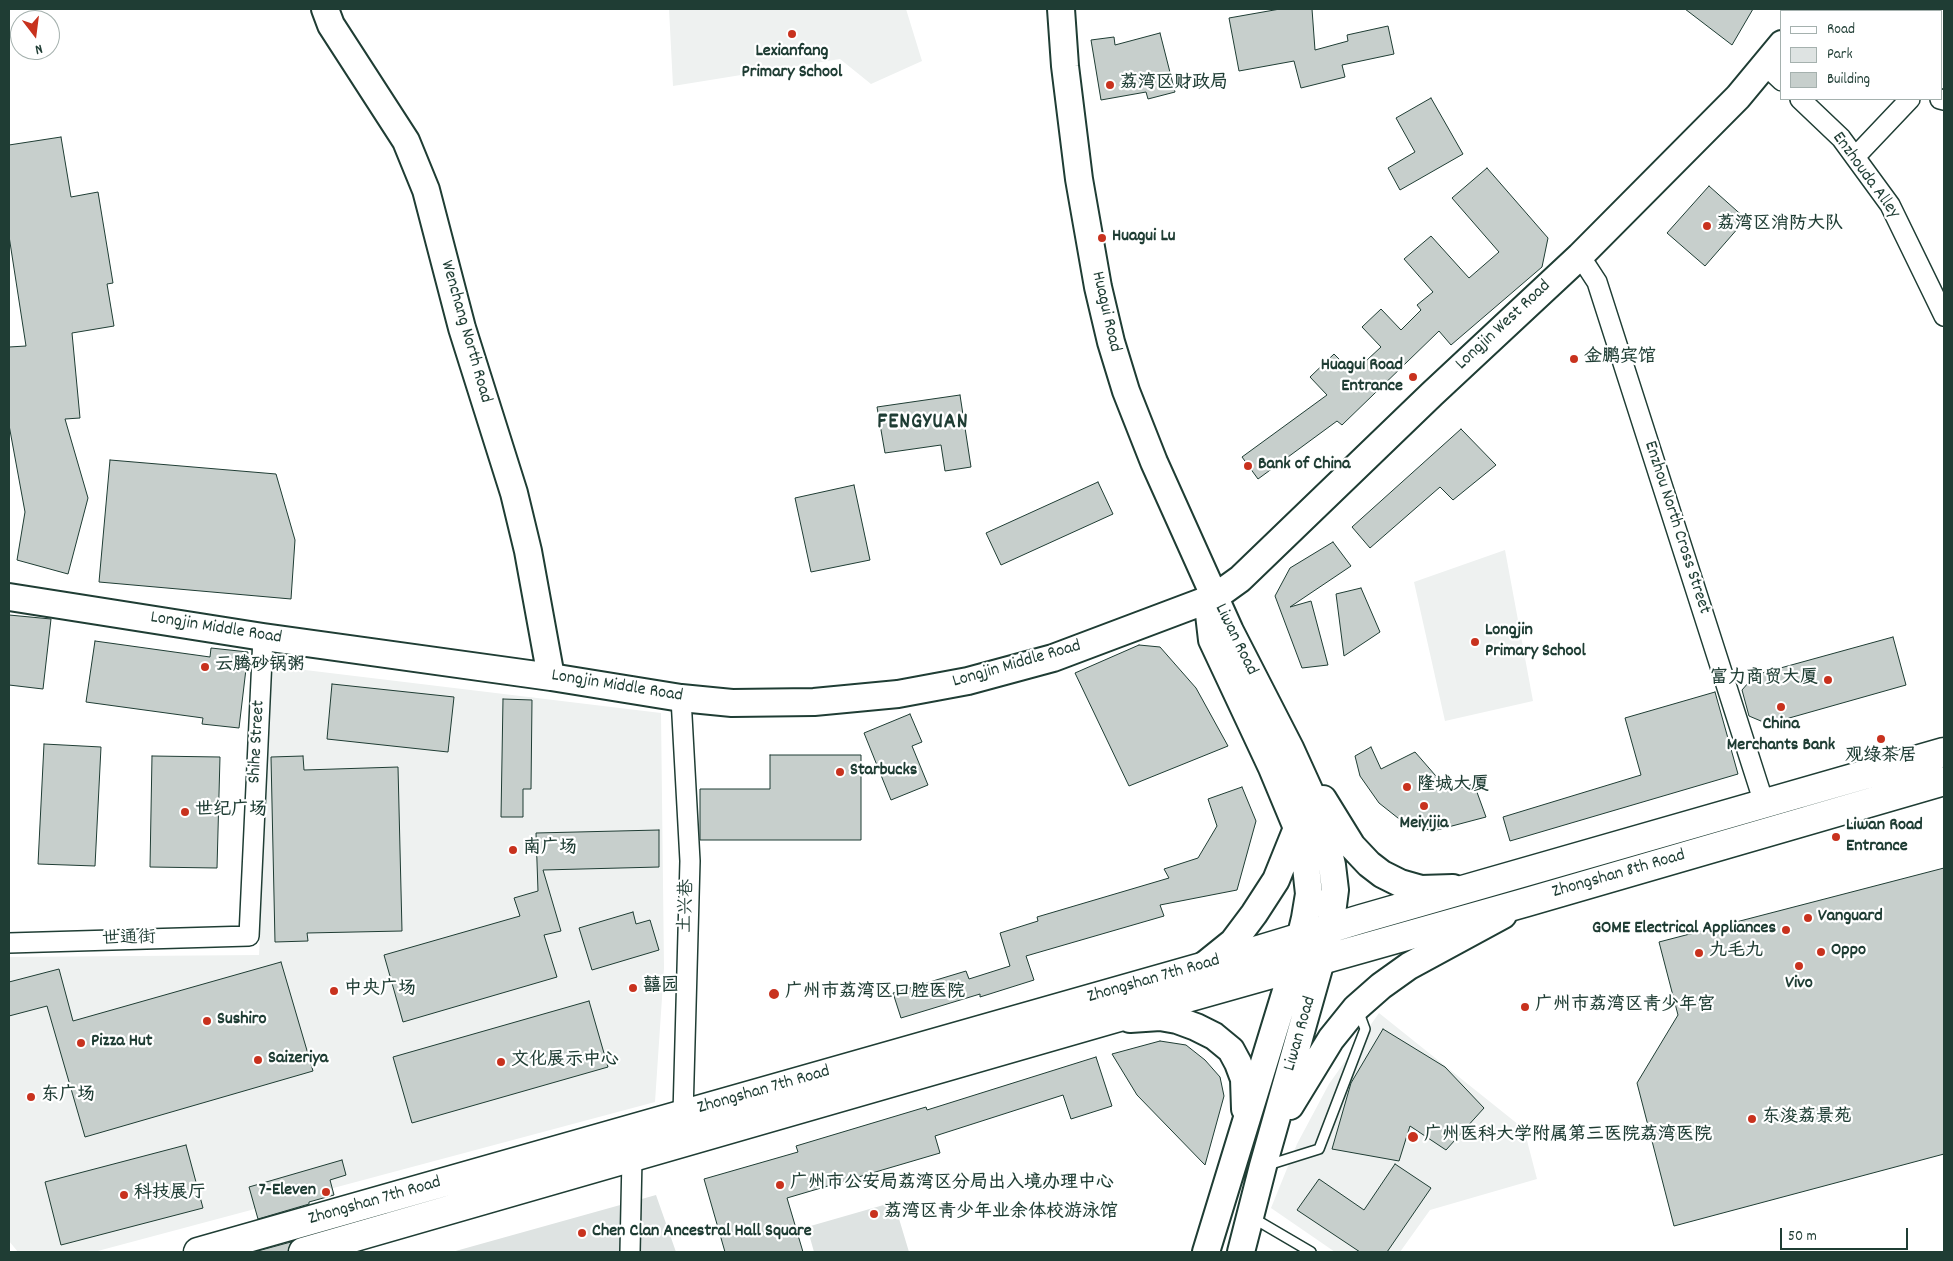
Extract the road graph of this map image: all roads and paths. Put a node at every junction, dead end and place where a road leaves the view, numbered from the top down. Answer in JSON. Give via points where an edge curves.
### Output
{"nodes":[{"id":1,"x":325,"y":9,"type":"edge"},
{"id":2,"x":1061,"y":9,"type":"edge"},
{"id":3,"x":1780,"y":50,"type":"edge"},
{"id":4,"x":1773,"y":73,"type":"edge"},
{"id":5,"x":1801,"y":100,"type":"edge"},
{"id":6,"x":1909,"y":100,"type":"edge"},
{"id":7,"x":1855,"y":157,"type":"junction"},
{"id":8,"x":1580,"y":256,"type":"junction"},
{"id":9,"x":1944,"y":316,"type":"edge"},
{"id":10,"x":9,"y":597,"type":"edge"},
{"id":11,"x":1215,"y":597,"type":"junction"},
{"id":12,"x":263,"y":637,"type":"junction"},
{"id":13,"x":551,"y":677,"type":"junction"},
{"id":14,"x":681,"y":698,"type":"junction"},
{"id":15,"x":1290,"y":748,"type":"junction"},
{"id":16,"x":1944,"y":752,"type":"edge"},
{"id":17,"x":1944,"y":780,"type":"edge"},
{"id":18,"x":1764,"y":803,"type":"junction"},
{"id":19,"x":1297,"y":828,"type":"junction"},
{"id":20,"x":1498,"y":880,"type":"junction"},
{"id":21,"x":1527,"y":902,"type":"junction"},
{"id":22,"x":1330,"y":929,"type":"junction"},
{"id":23,"x":249,"y":936,"type":"joint"},
{"id":24,"x":1299,"y":938,"type":"junction"},
{"id":25,"x":9,"y":943,"type":"edge"},
{"id":26,"x":1322,"y":960,"type":"junction"},
{"id":27,"x":1202,"y":967,"type":"junction"},
{"id":28,"x":1293,"y":968,"type":"junction"},
{"id":29,"x":1356,"y":1008,"type":"junction"},
{"id":30,"x":1112,"y":1019,"type":"junction"},
{"id":31,"x":683,"y":1114,"type":"junction"},
{"id":32,"x":1245,"y":1125,"type":"junction"},
{"id":33,"x":632,"y":1158,"type":"junction"},
{"id":34,"x":1263,"y":1166,"type":"junction"},
{"id":35,"x":1250,"y":1217,"type":"junction"},
{"id":36,"x":198,"y":1252,"type":"edge"},
{"id":37,"x":303,"y":1252,"type":"edge"},
{"id":38,"x":630,"y":1252,"type":"edge"},
{"id":39,"x":1206,"y":1252,"type":"edge"},
{"id":40,"x":1242,"y":1252,"type":"edge"},
{"id":41,"x":1311,"y":1252,"type":"edge"}],
"edges":[{"from":1,"to":13,"type":"main road","name":"Wenchang North Road","via":[[331,26],[406,141],[426,190],[464,336],[514,493]]},
{"from":2,"to":11,"type":"main road","name":"Huagui Road","via":[[1078,179],[1111,342],[1140,429]]},
{"from":3,"to":4,"type":"main road","name":"Longjin West Road"},
{"from":4,"to":8,"type":"main road","name":"Longjin West Road","via":[[1738,97]]},
{"from":5,"to":7,"type":"street","name":"Enzhouda Alley","via":[[1841,138]]},
{"from":6,"to":7,"type":"street"},
{"from":7,"to":9,"type":"street","name":"Enzhouda Alley","via":[[1890,205]]},
{"from":8,"to":11,"type":"main road","name":"Longjin West Road","via":[[1240,579]]},
{"from":8,"to":18,"type":"street","name":"Enzhou North Cross Street","via":[[1597,282]]},
{"from":10,"to":12,"type":"main road","name":"Longjin Middle Road"},
{"from":11,"to":14,"type":"main road","name":"Longjin Middle Road","via":[[1053,658],[968,681],[898,694],[814,702],[732,703]]},
{"from":11,"to":15,"type":"main road","name":"Liwan Road"},
{"from":11,"to":19,"type":"main road","name":"Liwan Road","via":[[1210,614],[1212,640]]},
{"from":12,"to":13,"type":"main road","name":"Longjin Middle Road"},
{"from":12,"to":23,"type":"street","name":"Shihe Street"},
{"from":13,"to":14,"type":"main road","name":"Longjin Middle Road"},
{"from":14,"to":31,"type":"street","name":"土兴巷","via":[[690,861]]},
{"from":15,"to":20,"type":"main road","via":[[1352,846],[1382,874],[1421,889]]},
{"from":15,"to":22,"type":"main road","name":"Liwan Road","via":[[1322,823],[1328,848],[1335,890]]},
{"from":16,"to":18,"type":"main road","name":"Zhongshan 8th Road"},
{"from":17,"to":21,"type":"main road","name":"Zhongshan 8th Road"},
{"from":18,"to":20,"type":"main road","name":"Zhongshan 8th Road"},
{"from":19,"to":24,"type":"main road","name":"Liwan Road","via":[[1309,894]]},
{"from":19,"to":27,"type":"main road","via":[[1276,880],[1254,914],[1233,942]]},
{"from":20,"to":22,"type":"main road","name":"Zhongshan 8th Road"},
{"from":21,"to":26,"type":"main road","name":"Zhongshan 8th Road"},
{"from":21,"to":29,"type":"main road","via":[[1410,966]]},
{"from":22,"to":24,"type":"main road","name":"Zhongshan 7th Road"},
{"from":22,"to":26,"type":"main road","name":"Liwan Road"},
{"from":23,"to":25,"type":"street","name":"世通街"},
{"from":24,"to":27,"type":"main road","name":"Zhongshan 7th Road"},
{"from":24,"to":28,"type":"main road","name":"Liwan Road"},
{"from":26,"to":28,"type":"main road","name":"Zhongshan 8th Road"},
{"from":26,"to":34,"type":"main road","name":"Liwan Road"},
{"from":27,"to":31,"type":"main road","name":"Zhongshan 7th Road"},
{"from":28,"to":30,"type":"main road","name":"Zhongshan 7th Road"},
{"from":28,"to":32,"type":"main road","name":"Liwan Road"},
{"from":29,"to":34,"type":"main road","via":[[1331,1039],[1290,1105]]},
{"from":29,"to":34,"type":"lane","via":[[1365,1029],[1319,1149]]},
{"from":30,"to":32,"type":"main road","via":[[1160,1017],[1177,1020],[1214,1036],[1230,1050],[1244,1079]]},
{"from":30,"to":33,"type":"main road","name":"Zhongshan 7th Road"},
{"from":31,"to":36,"type":"main road","name":"Zhongshan 7th Road"},
{"from":32,"to":39,"type":"main road","name":"Liwan Road"},
{"from":33,"to":37,"type":"main road","name":"Zhongshan 7th Road"},
{"from":33,"to":38,"type":"street"},
{"from":34,"to":35,"type":"main road","name":"Liwan Road"},
{"from":35,"to":40,"type":"main road","name":"Liwan Road"},
{"from":35,"to":41,"type":"lane"}]}
